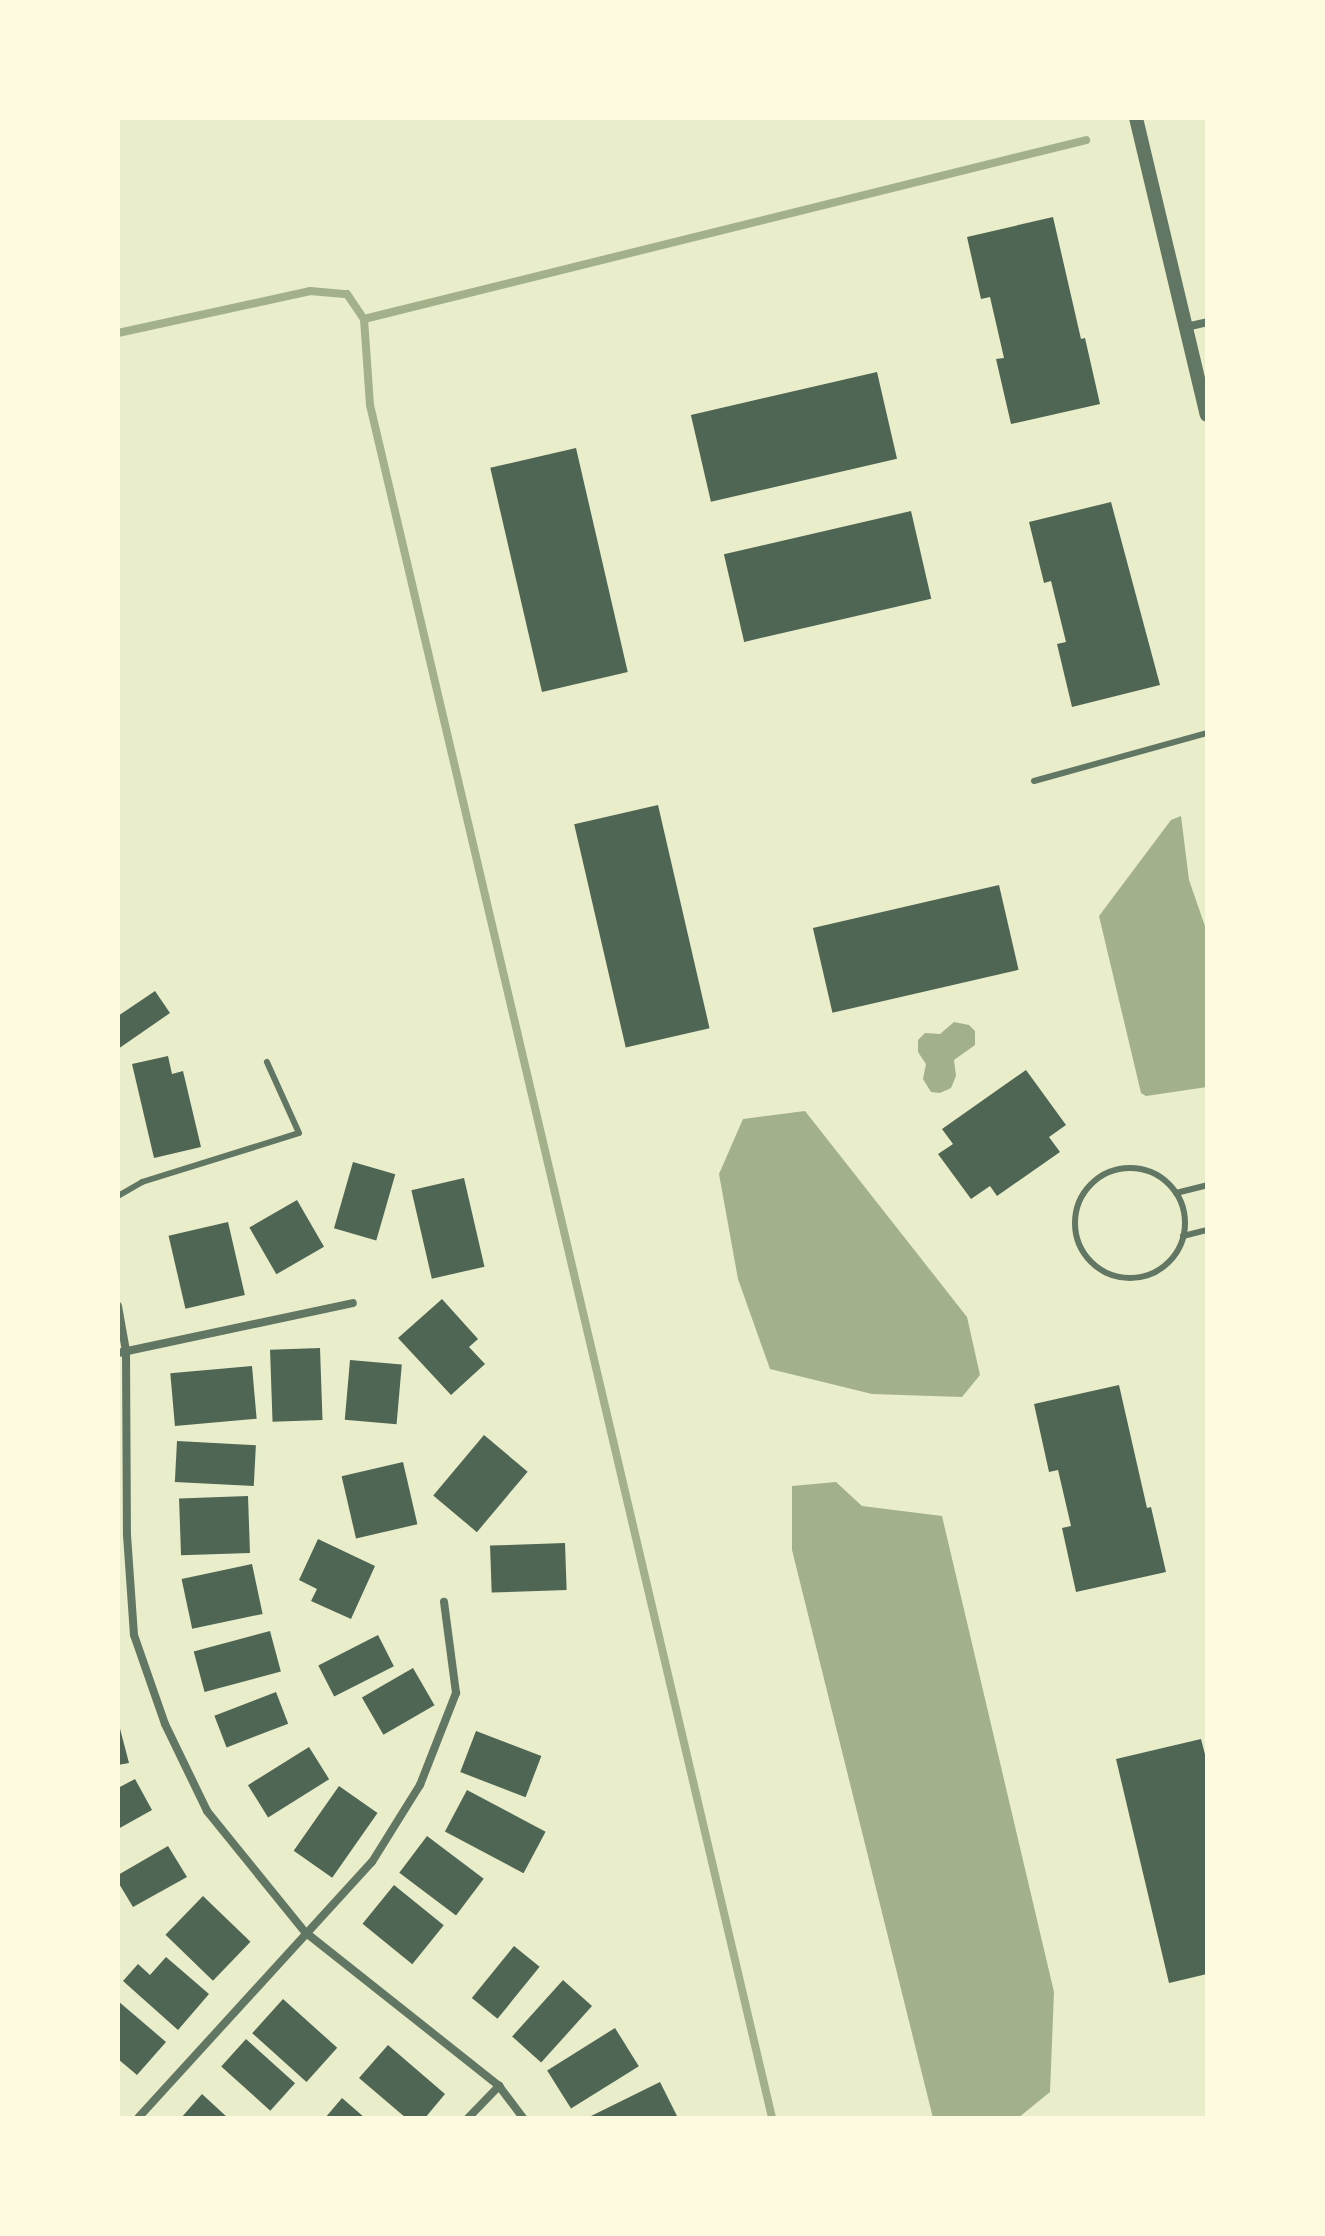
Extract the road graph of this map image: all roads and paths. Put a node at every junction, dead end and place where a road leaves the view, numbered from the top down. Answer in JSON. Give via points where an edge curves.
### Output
{"nodes":[{"id":1,"x":1136,"y":118,"type":"edge"},
{"id":2,"x":1207,"y":322,"type":"edge"},
{"id":3,"x":1186,"y":327,"type":"junction"},
{"id":4,"x":1207,"y":415,"type":"edge"},
{"id":5,"x":1207,"y":733,"type":"edge"},
{"id":6,"x":1034,"y":781,"type":"dead end"},
{"id":7,"x":267,"y":1062,"type":"dead end"},
{"id":8,"x":1207,"y":1185,"type":"edge"},
{"id":9,"x":1176,"y":1193,"type":"junction"},
{"id":10,"x":118,"y":1196,"type":"edge"},
{"id":11,"x":1207,"y":1230,"type":"edge"},
{"id":12,"x":1183,"y":1236,"type":"junction"},
{"id":13,"x":353,"y":1303,"type":"dead end"},
{"id":14,"x":118,"y":1306,"type":"edge"},
{"id":15,"x":122,"y":1352,"type":"edge"},
{"id":16,"x":444,"y":1602,"type":"dead end"},
{"id":17,"x":305,"y":1932,"type":"junction"},
{"id":18,"x":499,"y":2086,"type":"junction"},
{"id":19,"x":138,"y":2118,"type":"edge"},
{"id":20,"x":468,"y":2118,"type":"edge"},
{"id":21,"x":523,"y":2118,"type":"edge"}],
"edges":[{"from":1,"to":3,"type":"street"},
{"from":2,"to":3,"type":"street"},
{"from":3,"to":4,"type":"street"},
{"from":5,"to":6,"type":"lane"},
{"from":7,"to":10,"type":"lane","via":[[299,1133],[142,1182]]},
{"from":8,"to":9,"type":"lane"},
{"from":9,"to":12,"type":"lane","via":[[1183,1210]]},
{"from":9,"to":12,"type":"lane","via":[[1137,1168],[1101,1176],[1083,1193],[1075,1227],[1089,1261],[1121,1278],[1157,1271],[1171,1260]]},
{"from":11,"to":12,"type":"lane"},
{"from":13,"to":15,"type":"street"},
{"from":14,"to":15,"type":"street"},
{"from":15,"to":17,"type":"street","via":[[134,1635],[165,1724],[207,1811]]},
{"from":16,"to":17,"type":"street","via":[[456,1693],[420,1785],[372,1862]]},
{"from":17,"to":18,"type":"street"},
{"from":17,"to":19,"type":"street"},
{"from":18,"to":20,"type":"street"},
{"from":18,"to":21,"type":"street"}]}
